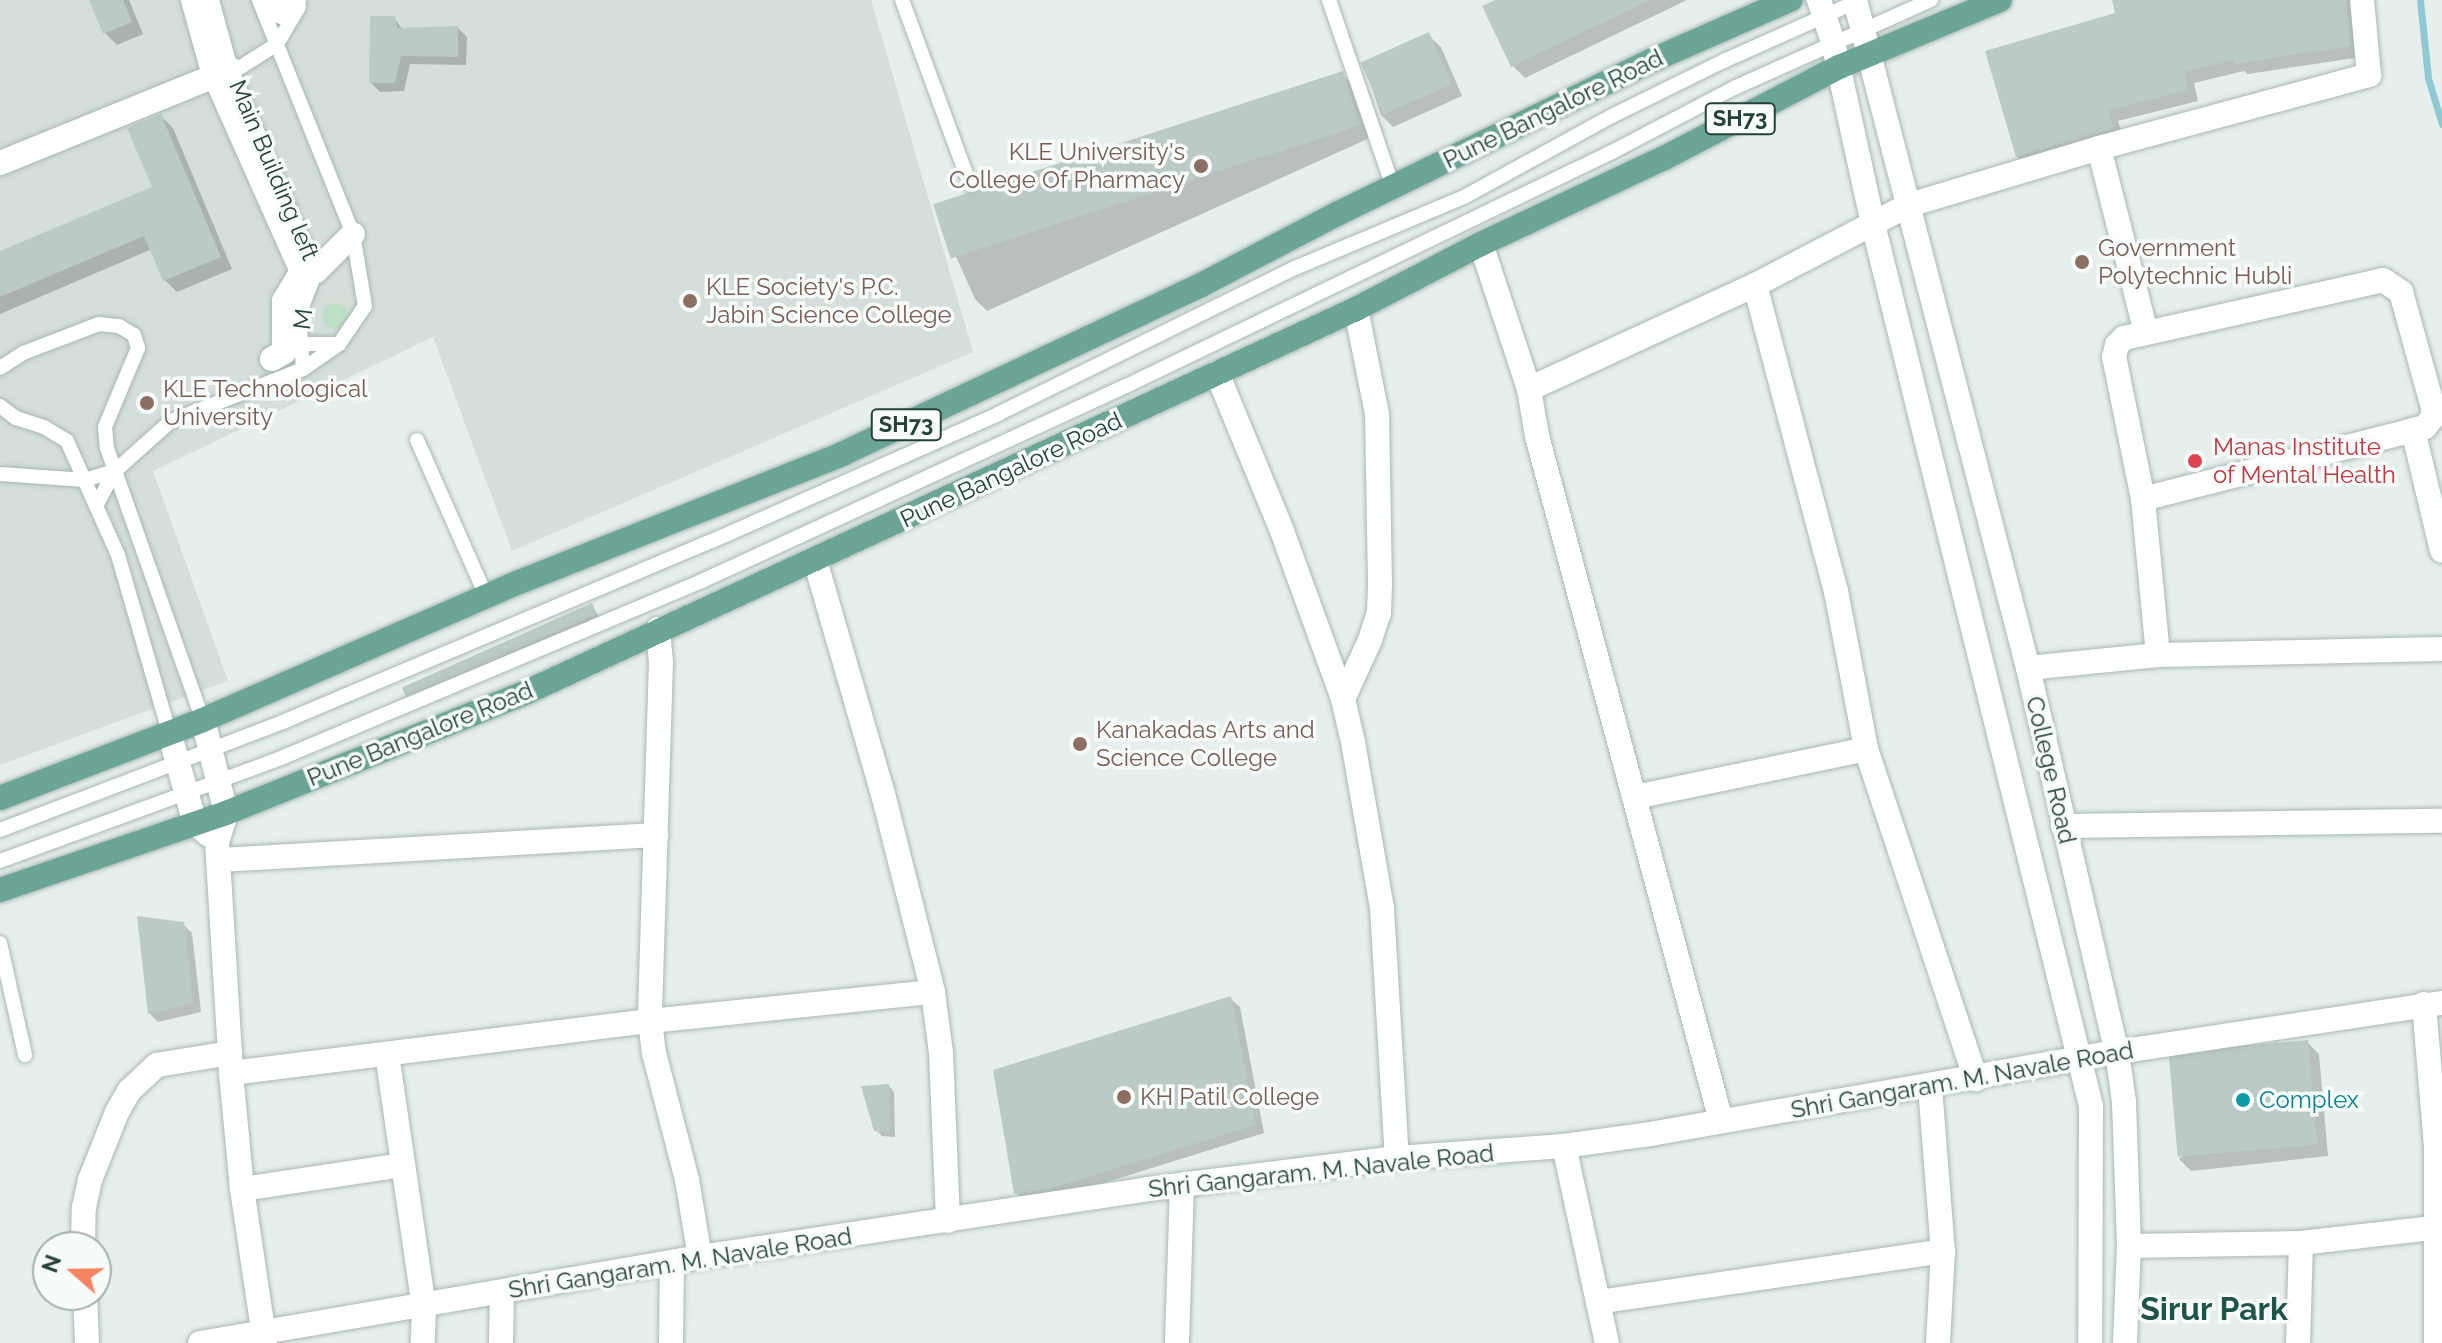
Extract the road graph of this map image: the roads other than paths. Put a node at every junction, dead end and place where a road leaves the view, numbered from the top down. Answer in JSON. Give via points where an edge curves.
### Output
{"nodes":[{"id":1,"x":193,"y":0,"type":"edge"},
{"id":2,"x":212,"y":0,"type":"edge"},
{"id":3,"x":259,"y":0,"type":"edge"},
{"id":4,"x":274,"y":0,"type":"edge"},
{"id":5,"x":294,"y":0,"type":"edge"},
{"id":6,"x":303,"y":0,"type":"edge"},
{"id":7,"x":902,"y":0,"type":"edge"},
{"id":8,"x":1329,"y":0,"type":"edge"},
{"id":9,"x":1790,"y":0,"type":"edge"},
{"id":10,"x":1931,"y":0,"type":"edge"},
{"id":11,"x":2000,"y":0,"type":"edge"},
{"id":12,"x":2362,"y":0,"type":"edge"},
{"id":13,"x":1857,"y":1,"type":"edge"},
{"id":14,"x":1822,"y":8,"type":"edge"},
{"id":15,"x":1863,"y":29,"type":"junction"},
{"id":16,"x":1833,"y":42,"type":"junction"},
{"id":17,"x":277,"y":44,"type":"junction"},
{"id":18,"x":1870,"y":55,"type":"junction"},
{"id":19,"x":1839,"y":67,"type":"junction"},
{"id":20,"x":223,"y":73,"type":"junction"},
{"id":21,"x":2099,"y":148,"type":"junction"},
{"id":22,"x":0,"y":163,"type":"edge"},
{"id":23,"x":970,"y":185,"type":"dead end"},
{"id":24,"x":1393,"y":187,"type":"junction"},
{"id":25,"x":1909,"y":205,"type":"junction"},
{"id":26,"x":1873,"y":224,"type":"junction"},
{"id":27,"x":353,"y":234,"type":"junction"},
{"id":28,"x":1481,"y":244,"type":"junction"},
{"id":29,"x":309,"y":271,"type":"junction"},
{"id":30,"x":1755,"y":285,"type":"junction"},
{"id":31,"x":1356,"y":309,"type":"junction"},
{"id":32,"x":2146,"y":332,"type":"junction"},
{"id":33,"x":301,"y":344,"type":"junction"},
{"id":34,"x":339,"y":344,"type":"junction"},
{"id":35,"x":272,"y":359,"type":"dead end"},
{"id":36,"x":0,"y":368,"type":"edge"},
{"id":37,"x":303,"y":369,"type":"junction"},
{"id":38,"x":1217,"y":373,"type":"junction"},
{"id":39,"x":1529,"y":389,"type":"junction"},
{"id":40,"x":0,"y":406,"type":"edge"},
{"id":41,"x":2413,"y":430,"type":"junction"},
{"id":42,"x":417,"y":440,"type":"dead end"},
{"id":43,"x":115,"y":471,"type":"junction"},
{"id":44,"x":0,"y":474,"type":"edge"},
{"id":45,"x":85,"y":480,"type":"junction"},
{"id":46,"x":2143,"y":499,"type":"junction"},
{"id":47,"x":96,"y":506,"type":"junction"},
{"id":48,"x":2437,"y":508,"type":"edge"},
{"id":49,"x":2442,"y":551,"type":"edge"},
{"id":50,"x":118,"y":555,"type":"junction"},
{"id":51,"x":815,"y":560,"type":"junction"},
{"id":52,"x":154,"y":579,"type":"junction"},
{"id":53,"x":486,"y":596,"type":"junction"},
{"id":54,"x":658,"y":629,"type":"junction"},
{"id":55,"x":2442,"y":649,"type":"edge"},
{"id":56,"x":2158,"y":655,"type":"junction"},
{"id":57,"x":2028,"y":668,"type":"junction"},
{"id":58,"x":1343,"y":699,"type":"junction"},
{"id":59,"x":203,"y":720,"type":"junction"},
{"id":60,"x":169,"y":732,"type":"junction"},
{"id":61,"x":1866,"y":749,"type":"junction"},
{"id":62,"x":210,"y":750,"type":"junction"},
{"id":63,"x":177,"y":761,"type":"junction"},
{"id":64,"x":218,"y":781,"type":"junction"},
{"id":65,"x":187,"y":793,"type":"junction"},
{"id":66,"x":1635,"y":797,"type":"junction"},
{"id":67,"x":0,"y":798,"type":"edge"},
{"id":68,"x":226,"y":813,"type":"junction"},
{"id":69,"x":2442,"y":821,"type":"edge"},
{"id":70,"x":195,"y":823,"type":"junction"},
{"id":71,"x":2063,"y":826,"type":"junction"},
{"id":72,"x":0,"y":830,"type":"edge"},
{"id":73,"x":656,"y":835,"type":"junction"},
{"id":74,"x":218,"y":851,"type":"junction"},
{"id":75,"x":0,"y":861,"type":"edge"},
{"id":76,"x":0,"y":890,"type":"edge"},
{"id":77,"x":0,"y":943,"type":"edge"},
{"id":78,"x":933,"y":992,"type":"junction"},
{"id":79,"x":2433,"y":1003,"type":"edge"},
{"id":80,"x":650,"y":1021,"type":"junction"},
{"id":81,"x":2117,"y":1052,"type":"junction"},
{"id":82,"x":387,"y":1054,"type":"junction"},
{"id":83,"x":25,"y":1055,"type":"dead end"},
{"id":84,"x":2080,"y":1060,"type":"junction"},
{"id":85,"x":230,"y":1063,"type":"junction"},
{"id":86,"x":1976,"y":1079,"type":"junction"},
{"id":87,"x":1930,"y":1087,"type":"junction"},
{"id":88,"x":1721,"y":1121,"type":"junction"},
{"id":89,"x":1564,"y":1146,"type":"junction"},
{"id":90,"x":1397,"y":1158,"type":"junction"},
{"id":91,"x":403,"y":1165,"type":"junction"},
{"id":92,"x":1182,"y":1185,"type":"junction"},
{"id":93,"x":242,"y":1189,"type":"junction"},
{"id":94,"x":948,"y":1221,"type":"junction"},
{"id":95,"x":2439,"y":1228,"type":"edge"},
{"id":96,"x":83,"y":1231,"type":"edge"},
{"id":97,"x":2301,"y":1243,"type":"junction"},
{"id":98,"x":2129,"y":1246,"type":"junction"},
{"id":99,"x":1943,"y":1251,"type":"junction"},
{"id":100,"x":700,"y":1257,"type":"junction"},
{"id":101,"x":672,"y":1262,"type":"junction"},
{"id":102,"x":502,"y":1292,"type":"junction"},
{"id":103,"x":1598,"y":1302,"type":"junction"},
{"id":104,"x":424,"y":1307,"type":"junction"},
{"id":105,"x":86,"y":1311,"type":"edge"},
{"id":106,"x":264,"y":1338,"type":"edge"},
{"id":107,"x":87,"y":1343,"type":"edge"},
{"id":108,"x":200,"y":1343,"type":"edge"},
{"id":109,"x":423,"y":1343,"type":"edge"},
{"id":110,"x":501,"y":1343,"type":"edge"},
{"id":111,"x":671,"y":1343,"type":"edge"},
{"id":112,"x":1177,"y":1343,"type":"edge"},
{"id":113,"x":1607,"y":1343,"type":"edge"},
{"id":114,"x":1938,"y":1343,"type":"edge"},
{"id":115,"x":2090,"y":1343,"type":"edge"},
{"id":116,"x":2125,"y":1343,"type":"edge"},
{"id":117,"x":2298,"y":1343,"type":"edge"},
{"id":118,"x":2436,"y":1343,"type":"edge"}],
"edges":[{"from":1,"to":20,"type":"street"},
{"from":2,"to":20,"type":"lane"},
{"from":3,"to":17,"type":"lane"},
{"from":4,"to":5,"type":"street","via":[[282,12]]},
{"from":6,"to":17,"type":"lane"},
{"from":7,"to":23,"type":"lane"},
{"from":8,"to":24,"type":"lane"},
{"from":9,"to":24,"type":"main road","name":"Pune Bangalore Road","number":"SH73","via":[[1653,60]]},
{"from":10,"to":15,"type":"lane"},
{"from":11,"to":18,"type":"main road","name":"Pune Bangalore Road","number":"SH73"},
{"from":12,"to":21,"type":"street","via":[[2369,75]]},
{"from":13,"to":14,"type":"lane"},
{"from":13,"to":15,"type":"street","name":"College Road"},
{"from":14,"to":16,"type":"street"},
{"from":14,"to":62,"type":"lane","via":[[1464,197],[1295,268],[998,414],[670,559]]},
{"from":15,"to":16,"type":"lane"},
{"from":15,"to":18,"type":"street","name":"College Road"},
{"from":16,"to":19,"type":"street"},
{"from":16,"to":64,"type":"lane","via":[[933,476],[613,621]]},
{"from":17,"to":20,"type":"lane"},
{"from":17,"to":27,"type":"lane"},
{"from":18,"to":19,"type":"main road","name":"Pune Bangalore Road","number":"SH73"},
{"from":18,"to":25,"type":"street","name":"College Road"},
{"from":19,"to":26,"type":"street"},
{"from":19,"to":28,"type":"main road","name":"Pune Bangalore Road","number":"SH73","via":[[1651,165]]},
{"from":20,"to":22,"type":"street"},
{"from":20,"to":29,"type":"street"},
{"from":21,"to":25,"type":"street"},
{"from":21,"to":32,"type":"street"},
{"from":24,"to":53,"type":"main road","name":"Pune Bangalore Road","number":"SH73","via":[[1201,285],[842,454]]},
{"from":25,"to":26,"type":"street"},
{"from":25,"to":57,"type":"street","name":"College Road"},
{"from":26,"to":30,"type":"street"},
{"from":26,"to":84,"type":"street"},
{"from":27,"to":29,"type":"street"},
{"from":27,"to":34,"type":"lane","via":[[365,306]]},
{"from":28,"to":31,"type":"main road","name":"Pune Bangalore Road","number":"SH73"},
{"from":28,"to":39,"type":"street"},
{"from":29,"to":33,"type":"lane","name":"M","via":[[299,315]]},
{"from":29,"to":35,"type":"street","via":[[284,301],[284,352]]},
{"from":30,"to":39,"type":"street"},
{"from":30,"to":61,"type":"street","via":[[1836,591]]},
{"from":31,"to":38,"type":"main road","name":"Pune Bangalore Road","number":"SH73"},
{"from":31,"to":58,"type":"street","via":[[1377,414],[1380,584],[1379,613]]},
{"from":32,"to":41,"type":"street","via":[[2371,280],[2394,284],[2401,292],[2433,407],[2425,427]]},
{"from":32,"to":46,"type":"street","via":[[2124,338],[2114,357]]},
{"from":33,"to":34,"type":"lane"},
{"from":33,"to":37,"type":"lane","name":"M"},
{"from":34,"to":37,"type":"lane"},
{"from":36,"to":43,"type":"lane","via":[[23,353],[99,324],[119,326],[134,335],[138,348],[105,427]]},
{"from":37,"to":43,"type":"lane","via":[[171,421]]},
{"from":38,"to":51,"type":"main road","name":"Pune Bangalore Road","number":"SH73"},
{"from":38,"to":58,"type":"street"},
{"from":39,"to":66,"type":"street"},
{"from":40,"to":45,"type":"lane","via":[[67,441]]},
{"from":41,"to":46,"type":"street"},
{"from":41,"to":48,"type":"street"},
{"from":42,"to":53,"type":"lane"},
{"from":43,"to":45,"type":"lane"},
{"from":43,"to":47,"type":"lane"},
{"from":43,"to":52,"type":"lane"},
{"from":44,"to":45,"type":"lane"},
{"from":45,"to":47,"type":"lane"},
{"from":46,"to":56,"type":"street"},
{"from":47,"to":50,"type":"lane"},
{"from":48,"to":49,"type":"street"},
{"from":50,"to":52,"type":"lane"},
{"from":50,"to":60,"type":"lane"},
{"from":51,"to":54,"type":"main road","name":"Pune Bangalore Road","number":"SH73"},
{"from":51,"to":78,"type":"street"},
{"from":52,"to":59,"type":"lane"},
{"from":53,"to":59,"type":"main road","name":"Pune Bangalore Road","number":"SH73"},
{"from":54,"to":68,"type":"main road","name":"Pune Bangalore Road","number":"SH73","via":[[529,691]]},
{"from":54,"to":73,"type":"street"},
{"from":55,"to":56,"type":"street"},
{"from":56,"to":57,"type":"street"},
{"from":57,"to":71,"type":"street","name":"College Road"},
{"from":58,"to":90,"type":"street","via":[[1382,908]]},
{"from":59,"to":60,"type":"main road","name":"Pune Bangalore Road","number":"SH73"},
{"from":59,"to":62,"type":"street"},
{"from":60,"to":63,"type":"street"},
{"from":60,"to":67,"type":"main road","name":"Pune Bangalore Road","number":"SH73"},
{"from":61,"to":66,"type":"street"},
{"from":61,"to":86,"type":"street"},
{"from":62,"to":63,"type":"lane"},
{"from":62,"to":64,"type":"street"},
{"from":63,"to":65,"type":"street"},
{"from":63,"to":72,"type":"lane"},
{"from":64,"to":65,"type":"lane"},
{"from":64,"to":68,"type":"street"},
{"from":65,"to":70,"type":"street"},
{"from":65,"to":75,"type":"lane"},
{"from":66,"to":88,"type":"street"},
{"from":68,"to":70,"type":"main road","name":"Pune Bangalore Road","number":"SH73"},
{"from":68,"to":74,"type":"street"},
{"from":69,"to":71,"type":"street"},
{"from":70,"to":74,"type":"street"},
{"from":70,"to":76,"type":"main road","name":"Pune Bangalore Road","number":"SH73"},
{"from":71,"to":81,"type":"street","name":"College Road"},
{"from":73,"to":74,"type":"street"},
{"from":73,"to":80,"type":"street"},
{"from":74,"to":85,"type":"street"},
{"from":77,"to":83,"type":"lane"},
{"from":78,"to":80,"type":"street"},
{"from":78,"to":94,"type":"street"},
{"from":79,"to":81,"type":"street","name":"Shri Gangaram. M. Navale Road"},
{"from":79,"to":95,"type":"street"},
{"from":80,"to":82,"type":"street"},
{"from":80,"to":100,"type":"street"},
{"from":81,"to":84,"type":"street","name":"Shri Gangaram. M. Navale Road"},
{"from":81,"to":98,"type":"street","name":"College Road"},
{"from":82,"to":85,"type":"street"},
{"from":82,"to":91,"type":"street"},
{"from":84,"to":86,"type":"street","name":"Shri Gangaram. M. Navale Road"},
{"from":84,"to":115,"type":"street","via":[[2091,1106]]},
{"from":85,"to":93,"type":"street"},
{"from":85,"to":96,"type":"street","via":[[157,1065],[129,1091],[90,1180]]},
{"from":86,"to":87,"type":"street","name":"Shri Gangaram. M. Navale Road"},
{"from":87,"to":88,"type":"street","name":"Shri Gangaram. M. Navale Road"},
{"from":87,"to":99,"type":"street"},
{"from":88,"to":89,"type":"street","name":"Shri Gangaram. M. Navale Road"},
{"from":89,"to":90,"type":"street","name":"Shri Gangaram. M. Navale Road"},
{"from":89,"to":103,"type":"street"},
{"from":90,"to":92,"type":"street","name":"Shri Gangaram. M. Navale Road"},
{"from":91,"to":93,"type":"street"},
{"from":91,"to":104,"type":"street"},
{"from":92,"to":94,"type":"street","name":"Shri Gangaram. M. Navale Road"},
{"from":92,"to":112,"type":"street"},
{"from":93,"to":106,"type":"street"},
{"from":94,"to":100,"type":"street","name":"Shri Gangaram. M. Navale Road"},
{"from":95,"to":97,"type":"street"},
{"from":95,"to":118,"type":"street"},
{"from":97,"to":98,"type":"street"},
{"from":97,"to":117,"type":"street"},
{"from":98,"to":116,"type":"street","name":"College Road"},
{"from":99,"to":103,"type":"street"},
{"from":99,"to":114,"type":"street"},
{"from":100,"to":101,"type":"street","name":"Shri Gangaram. M. Navale Road"},
{"from":101,"to":102,"type":"street","name":"Shri Gangaram. M. Navale Road"},
{"from":101,"to":111,"type":"street"},
{"from":102,"to":104,"type":"street","name":"Shri Gangaram. M. Navale Road"},
{"from":102,"to":110,"type":"street"},
{"from":103,"to":113,"type":"street"},
{"from":104,"to":106,"type":"street","name":"Shri Gangaram. M. Navale Road"},
{"from":104,"to":109,"type":"street"},
{"from":105,"to":107,"type":"street"},
{"from":106,"to":108,"type":"street","name":"Shri Gangaram. M. Navale Road"}]}
